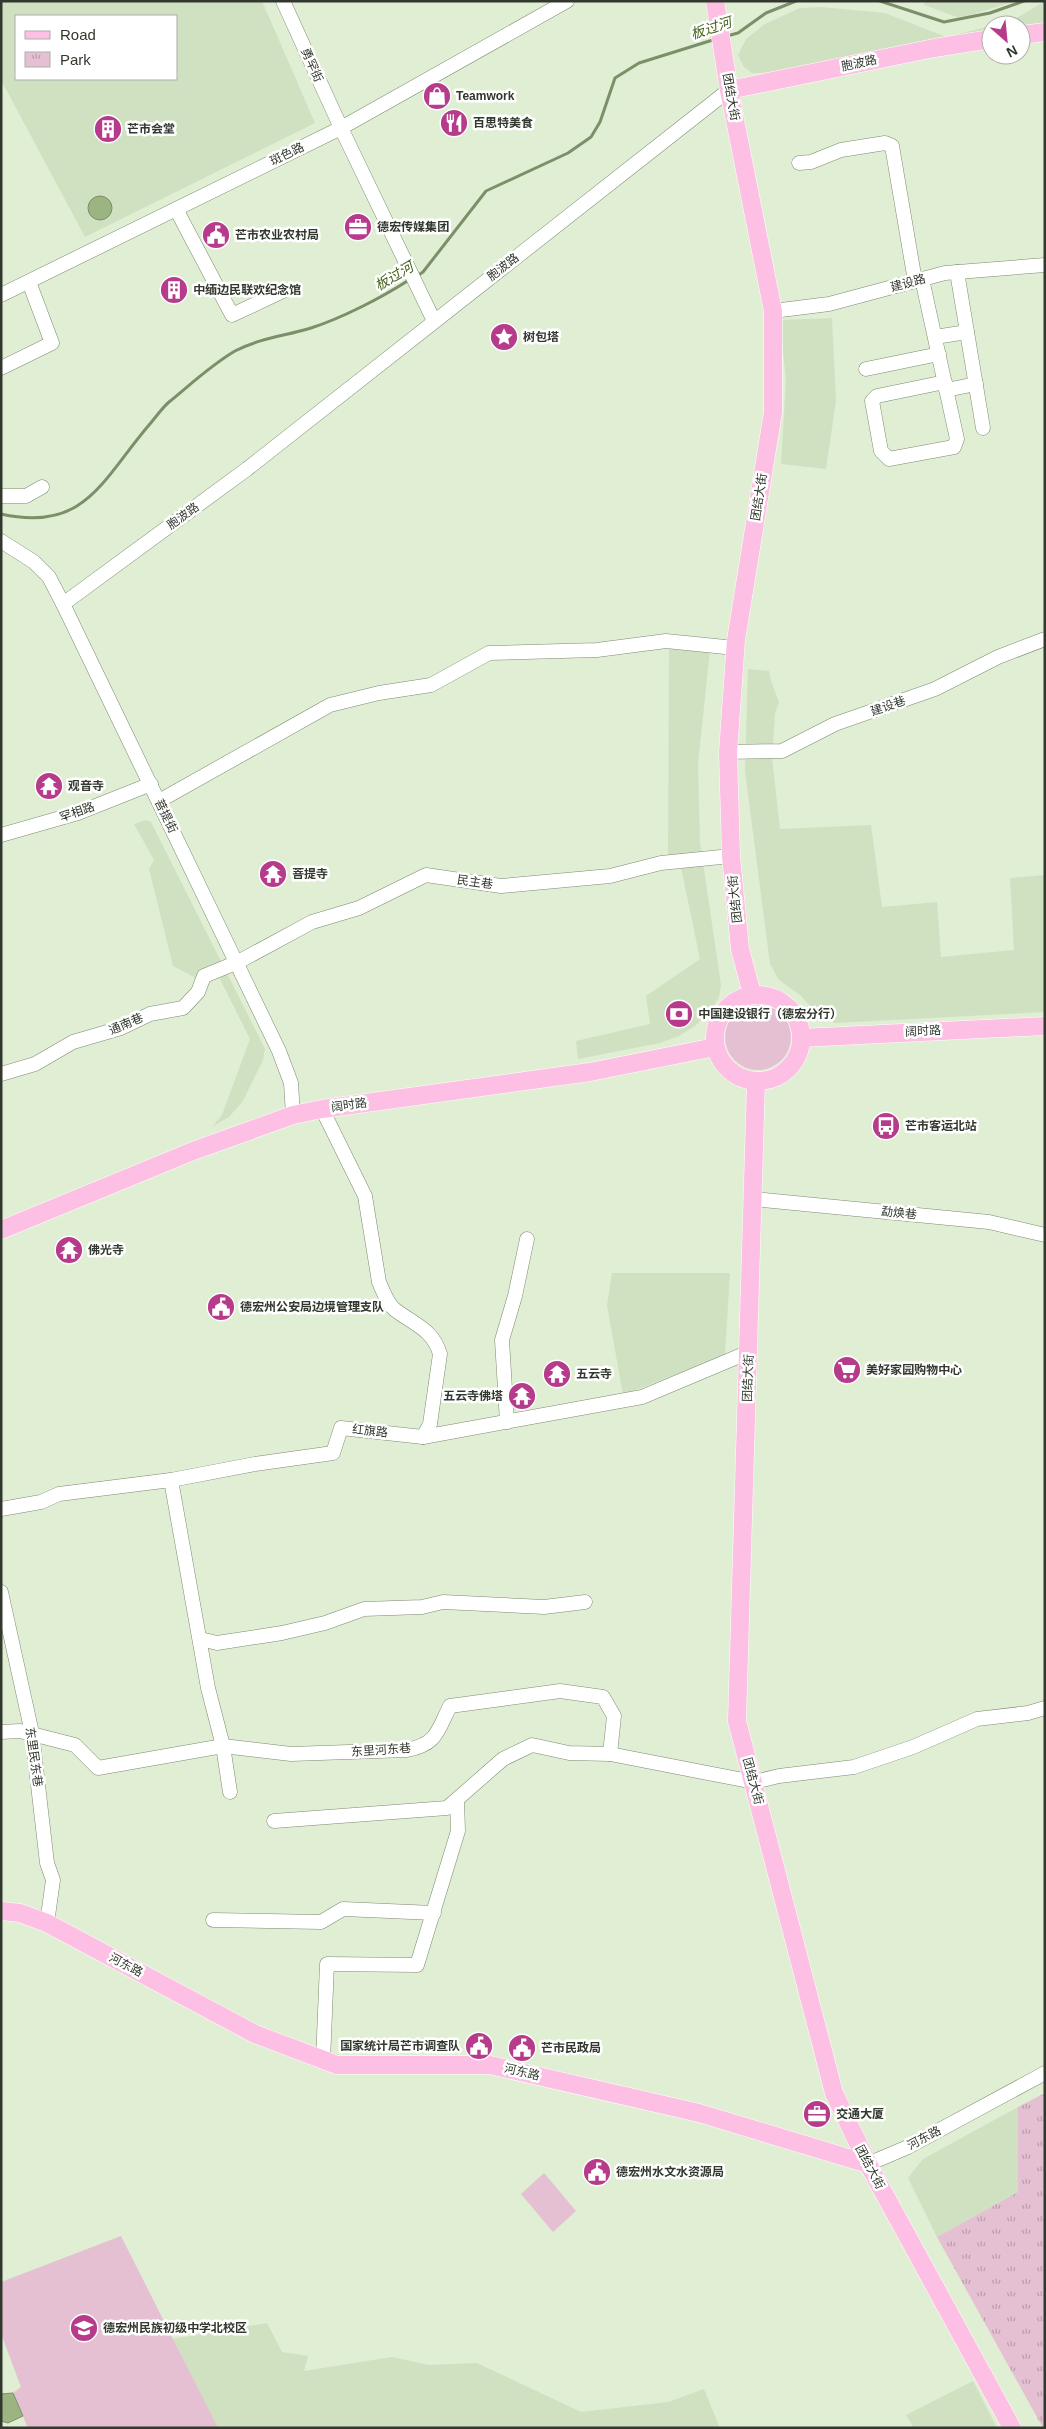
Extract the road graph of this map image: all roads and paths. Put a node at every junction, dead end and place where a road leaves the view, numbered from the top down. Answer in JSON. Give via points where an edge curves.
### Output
{"nodes":[{"id":1,"x":283,"y":1,"type":"edge"},
{"id":2,"x":567,"y":1,"type":"edge"},
{"id":3,"x":716,"y":8,"type":"edge"},
{"id":4,"x":1045,"y":32,"type":"edge"},
{"id":5,"x":1031,"y":34,"type":"edge"},
{"id":6,"x":981,"y":41,"type":"edge"},
{"id":7,"x":729,"y":90,"type":"junction"},
{"id":8,"x":341,"y":128,"type":"junction"},
{"id":9,"x":799,"y":163,"type":"dead end"},
{"id":10,"x":176,"y":209,"type":"junction"},
{"id":11,"x":1045,"y":265,"type":"edge"},
{"id":12,"x":957,"y":272,"type":"junction"},
{"id":13,"x":919,"y":280,"type":"junction"},
{"id":14,"x":29,"y":282,"type":"junction"},
{"id":15,"x":283,"y":291,"type":"dead end"},
{"id":16,"x":1,"y":295,"type":"edge"},
{"id":17,"x":773,"y":311,"type":"junction"},
{"id":18,"x":434,"y":321,"type":"junction"},
{"id":19,"x":967,"y":332,"type":"junction"},
{"id":20,"x":934,"y":337,"type":"junction"},
{"id":21,"x":938,"y":354,"type":"junction"},
{"id":22,"x":1,"y":368,"type":"edge"},
{"id":23,"x":866,"y":369,"type":"dead end"},
{"id":24,"x":976,"y":384,"type":"junction"},
{"id":25,"x":946,"y":386,"type":"junction"},
{"id":26,"x":983,"y":428,"type":"dead end"},
{"id":27,"x":42,"y":487,"type":"dead end"},
{"id":28,"x":1,"y":496,"type":"edge"},
{"id":29,"x":1,"y":541,"type":"edge"},
{"id":30,"x":63,"y":604,"type":"junction"},
{"id":31,"x":1045,"y":639,"type":"edge"},
{"id":32,"x":735,"y":648,"type":"junction"},
{"id":33,"x":728,"y":752,"type":"junction"},
{"id":34,"x":151,"y":784,"type":"junction"},
{"id":35,"x":159,"y":801,"type":"junction"},
{"id":36,"x":1,"y":835,"type":"edge"},
{"id":37,"x":731,"y":856,"type":"junction"},
{"id":38,"x":238,"y":962,"type":"junction"},
{"id":39,"x":752,"y":994,"type":"junction"},
{"id":40,"x":1045,"y":1026,"type":"edge"},
{"id":41,"x":801,"y":1038,"type":"junction"},
{"id":42,"x":715,"y":1047,"type":"junction"},
{"id":43,"x":1,"y":1074,"type":"edge"},
{"id":44,"x":756,"y":1081,"type":"junction"},
{"id":45,"x":322,"y":1109,"type":"junction"},
{"id":46,"x":293,"y":1115,"type":"junction"},
{"id":47,"x":753,"y":1199,"type":"junction"},
{"id":48,"x":1,"y":1230,"type":"edge"},
{"id":49,"x":1045,"y":1235,"type":"edge"},
{"id":50,"x":527,"y":1239,"type":"dead end"},
{"id":51,"x":749,"y":1352,"type":"junction"},
{"id":52,"x":507,"y":1422,"type":"junction"},
{"id":53,"x":423,"y":1437,"type":"junction"},
{"id":54,"x":171,"y":1480,"type":"junction"},
{"id":55,"x":1,"y":1509,"type":"edge"},
{"id":56,"x":1,"y":1592,"type":"edge"},
{"id":57,"x":586,"y":1602,"type":"dead end"},
{"id":58,"x":200,"y":1639,"type":"junction"},
{"id":59,"x":1045,"y":1708,"type":"edge"},
{"id":60,"x":1,"y":1732,"type":"edge"},
{"id":61,"x":32,"y":1734,"type":"junction"},
{"id":62,"x":223,"y":1746,"type":"junction"},
{"id":63,"x":610,"y":1754,"type":"junction"},
{"id":64,"x":754,"y":1782,"type":"junction"},
{"id":65,"x":230,"y":1792,"type":"dead end"},
{"id":66,"x":457,"y":1800,"type":"junction"},
{"id":67,"x":274,"y":1821,"type":"dead end"},
{"id":68,"x":1,"y":1910,"type":"edge"},
{"id":69,"x":434,"y":1914,"type":"junction"},
{"id":70,"x":214,"y":1920,"type":"dead end"},
{"id":71,"x":47,"y":1923,"type":"junction"},
{"id":72,"x":323,"y":2061,"type":"junction"},
{"id":73,"x":1045,"y":2073,"type":"edge"},
{"id":74,"x":868,"y":2164,"type":"junction"},
{"id":75,"x":1012,"y":2428,"type":"edge"}],
"edges":[{"from":1,"to":8,"type":"street","name":"勇罕街"},
{"from":2,"to":8,"type":"street","name":"斑色路"},
{"from":3,"to":7,"type":"main road","name":"团结大街"},
{"from":4,"to":5,"type":"main road"},
{"from":6,"to":7,"type":"main road","name":"胞波路"},
{"from":7,"to":17,"type":"main road","name":"团结大街"},
{"from":7,"to":18,"type":"street","name":"胞波路"},
{"from":8,"to":10,"type":"street","name":"斑色路"},
{"from":8,"to":18,"type":"street","name":"勇罕街"},
{"from":9,"to":13,"type":"street","via":[[811,162],[841,150],[885,143],[892,146]]},
{"from":10,"to":14,"type":"street","name":"斑色路"},
{"from":10,"to":15,"type":"street","via":[[232,315]]},
{"from":11,"to":12,"type":"street","name":"建设路"},
{"from":12,"to":13,"type":"street","name":"建设路"},
{"from":12,"to":19,"type":"street"},
{"from":13,"to":17,"type":"street","name":"建设路","via":[[829,304]]},
{"from":13,"to":20,"type":"street"},
{"from":14,"to":16,"type":"street","name":"斑色路"},
{"from":14,"to":22,"type":"street","via":[[52,342]]},
{"from":17,"to":32,"type":"main road","name":"团结大街","via":[[774,412]]},
{"from":18,"to":30,"type":"street","name":"胞波路","via":[[246,469]]},
{"from":19,"to":20,"type":"street"},
{"from":19,"to":24,"type":"street"},
{"from":20,"to":21,"type":"street"},
{"from":21,"to":23,"type":"street"},
{"from":21,"to":25,"type":"street"},
{"from":24,"to":25,"type":"street"},
{"from":24,"to":26,"type":"street"},
{"from":25,"to":25,"type":"street","via":[[957,439],[954,447],[889,459],[882,451],[872,401],[877,396]]},
{"from":27,"to":28,"type":"street","via":[[26,496]]},
{"from":29,"to":30,"type":"street","name":"菩提街","via":[[34,562],[49,577]]},
{"from":30,"to":34,"type":"street","name":"菩提街"},
{"from":31,"to":33,"type":"street","name":"建设巷","via":[[998,657],[935,689],[834,724],[782,751]]},
{"from":32,"to":33,"type":"main road","name":"团结大街"},
{"from":32,"to":35,"type":"street","via":[[666,641],[597,650],[489,653],[431,685],[330,705]]},
{"from":33,"to":37,"type":"main road","name":"团结大街"},
{"from":34,"to":35,"type":"street","name":"菩提街"},
{"from":34,"to":36,"type":"street","name":"罕相路","via":[[78,813]]},
{"from":35,"to":38,"type":"street","name":"菩提街"},
{"from":37,"to":38,"type":"street","name":"民主巷","via":[[660,863],[610,876],[501,886],[426,875],[359,908],[312,922]]},
{"from":37,"to":39,"type":"main road","name":"团结大街","via":[[740,949]]},
{"from":38,"to":43,"type":"street","name":"通南巷","via":[[204,976],[198,992],[183,1008],[150,1014],[121,1028],[73,1042],[35,1064]]},
{"from":38,"to":46,"type":"street","name":"菩提街","via":[[291,1083]]},
{"from":39,"to":41,"type":"main road","via":[[767,995],[792,1010]]},
{"from":39,"to":42,"type":"main road","via":[[727,1007],[718,1019]]},
{"from":40,"to":41,"type":"main road","name":"阔时路"},
{"from":41,"to":44,"type":"main road","via":[[799,1052],[792,1064],[776,1076]]},
{"from":42,"to":44,"type":"main road","via":[[720,1060],[730,1071]]},
{"from":42,"to":45,"type":"main road","name":"阔时路","via":[[590,1072]]},
{"from":44,"to":47,"type":"main road","name":"团结大街"},
{"from":45,"to":46,"type":"main road","name":"阔时路"},
{"from":45,"to":53,"type":"street","via":[[366,1196],[379,1282],[385,1295],[393,1308],[417,1322],[433,1337],[440,1354],[430,1424]]},
{"from":46,"to":48,"type":"main road","name":"阔时路"},
{"from":47,"to":49,"type":"street","name":"勐焕巷","via":[[988,1222]]},
{"from":47,"to":51,"type":"main road","name":"团结大街"},
{"from":50,"to":52,"type":"street","via":[[502,1340]]},
{"from":51,"to":52,"type":"street","name":"红旗路","via":[[642,1397]]},
{"from":51,"to":64,"type":"main road","name":"团结大街","via":[[737,1721]]},
{"from":52,"to":53,"type":"street","name":"红旗路"},
{"from":53,"to":54,"type":"street","name":"红旗路","via":[[341,1428],[333,1453]]},
{"from":54,"to":55,"type":"street","name":"红旗路","via":[[59,1494],[41,1502]]},
{"from":54,"to":58,"type":"street"},
{"from":56,"to":61,"type":"street","name":"东里民东巷"},
{"from":57,"to":58,"type":"street","via":[[544,1607],[443,1602],[422,1607],[364,1609],[282,1633],[217,1642]]},
{"from":58,"to":62,"type":"street"},
{"from":59,"to":64,"type":"street","via":[[977,1719],[913,1747],[854,1767]]},
{"from":60,"to":61,"type":"street","name":"东里河东巷","via":[[20,1730]]},
{"from":61,"to":62,"type":"street","name":"东里河东巷","via":[[75,1745],[98,1768]]},
{"from":61,"to":71,"type":"street","name":"东里民东巷","via":[[47,1863],[53,1880]]},
{"from":62,"to":63,"type":"street","name":"东里河东巷","via":[[291,1754],[420,1748],[433,1740],[450,1706],[560,1691],[603,1697],[614,1716]]},
{"from":62,"to":65,"type":"street"},
{"from":63,"to":64,"type":"street"},
{"from":63,"to":66,"type":"street","via":[[569,1753],[532,1746],[504,1759]]},
{"from":64,"to":74,"type":"main road","name":"团结大街","via":[[834,2093]]},
{"from":66,"to":67,"type":"street","via":[[448,1808]]},
{"from":66,"to":69,"type":"street","via":[[458,1831]]},
{"from":68,"to":71,"type":"main road","name":"河东路"},
{"from":69,"to":70,"type":"street","via":[[343,1909],[321,1922]]},
{"from":69,"to":72,"type":"street","via":[[417,1965],[327,1964]]},
{"from":71,"to":72,"type":"main road","name":"河东路","via":[[255,2034]]},
{"from":72,"to":74,"type":"main road","name":"河东路","via":[[336,2065],[490,2065],[699,2113]]},
{"from":73,"to":74,"type":"street","name":"河东路","via":[[908,2147]]},
{"from":74,"to":75,"type":"main road","name":"团结大街"}]}
